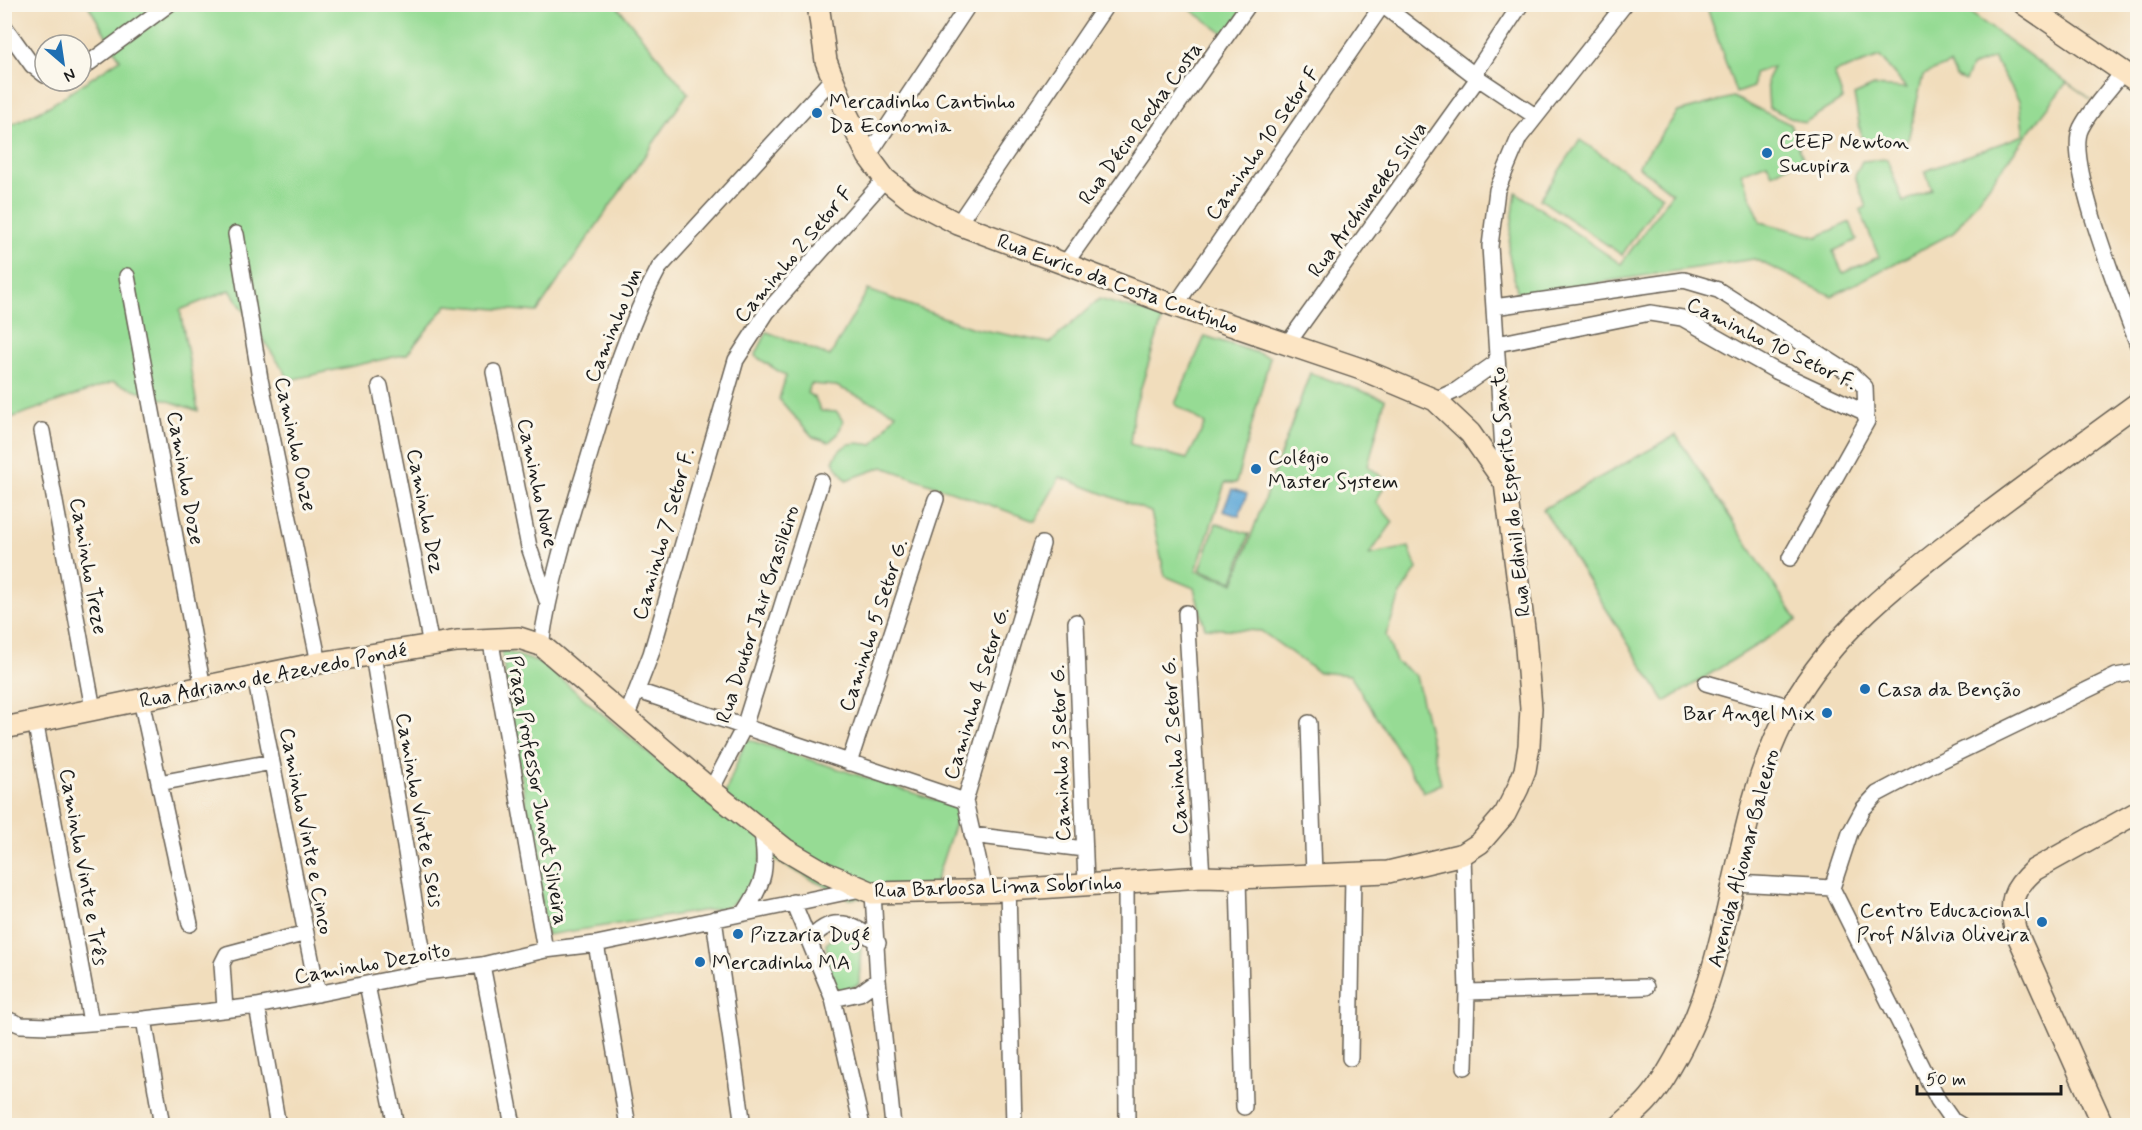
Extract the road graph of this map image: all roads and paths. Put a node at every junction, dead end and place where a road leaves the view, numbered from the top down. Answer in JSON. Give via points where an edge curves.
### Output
{"nodes":[{"id":1,"x":169,"y":4,"type":"edge"},
{"id":2,"x":818,"y":4,"type":"edge"},
{"id":3,"x":969,"y":4,"type":"edge"},
{"id":4,"x":1107,"y":4,"type":"edge"},
{"id":5,"x":1249,"y":4,"type":"edge"},
{"id":6,"x":1521,"y":4,"type":"edge"},
{"id":7,"x":1625,"y":4,"type":"edge"},
{"id":8,"x":2024,"y":4,"type":"edge"},
{"id":9,"x":1382,"y":5,"type":"edge"},
{"id":10,"x":4,"y":26,"type":"edge"},
{"id":11,"x":93,"y":60,"type":"edge"},
{"id":12,"x":33,"y":65,"type":"edge"},
{"id":13,"x":1476,"y":77,"type":"junction"},
{"id":14,"x":2130,"y":77,"type":"edge"},
{"id":15,"x":832,"y":79,"type":"junction"},
{"id":16,"x":1535,"y":116,"type":"junction"},
{"id":17,"x":868,"y":156,"type":"junction"},
{"id":18,"x":885,"y":179,"type":"junction"},
{"id":19,"x":958,"y":224,"type":"junction"},
{"id":20,"x":236,"y":234,"type":"dead end"},
{"id":21,"x":1065,"y":264,"type":"junction"},
{"id":22,"x":127,"y":276,"type":"dead end"},
{"id":23,"x":1175,"y":306,"type":"junction"},
{"id":24,"x":1494,"y":308,"type":"junction"},
{"id":25,"x":1288,"y":343,"type":"junction"},
{"id":26,"x":1497,"y":344,"type":"junction"},
{"id":27,"x":2138,"y":345,"type":"edge"},
{"id":28,"x":736,"y":360,"type":"joint"},
{"id":29,"x":1497,"y":362,"type":"junction"},
{"id":30,"x":494,"y":372,"type":"dead end"},
{"id":31,"x":381,"y":386,"type":"dead end"},
{"id":32,"x":1435,"y":400,"type":"junction"},
{"id":33,"x":2138,"y":403,"type":"edge"},
{"id":34,"x":1866,"y":415,"type":"junction"},
{"id":35,"x":42,"y":431,"type":"dead end"},
{"id":36,"x":822,"y":481,"type":"dead end"},
{"id":37,"x":1505,"y":483,"type":"junction"},
{"id":38,"x":936,"y":499,"type":"dead end"},
{"id":39,"x":1042,"y":544,"type":"dead end"},
{"id":40,"x":1790,"y":558,"type":"dead end"},
{"id":41,"x":547,"y":601,"type":"junction"},
{"id":42,"x":1186,"y":613,"type":"dead end"},
{"id":43,"x":1076,"y":622,"type":"dead end"},
{"id":44,"x":490,"y":637,"type":"junction"},
{"id":45,"x":431,"y":645,"type":"junction"},
{"id":46,"x":541,"y":645,"type":"junction"},
{"id":47,"x":372,"y":655,"type":"junction"},
{"id":48,"x":319,"y":663,"type":"junction"},
{"id":49,"x":2138,"y":672,"type":"edge"},
{"id":50,"x":255,"y":677,"type":"junction"},
{"id":51,"x":1706,"y":683,"type":"dead end"},
{"id":52,"x":203,"y":687,"type":"junction"},
{"id":53,"x":638,"y":691,"type":"junction"},
{"id":54,"x":141,"y":700,"type":"junction"},
{"id":55,"x":1791,"y":707,"type":"junction"},
{"id":56,"x":93,"y":709,"type":"junction"},
{"id":57,"x":626,"y":718,"type":"junction"},
{"id":58,"x":35,"y":720,"type":"junction"},
{"id":59,"x":1309,"y":723,"type":"dead end"},
{"id":60,"x":744,"y":727,"type":"junction"},
{"id":61,"x":4,"y":728,"type":"edge"},
{"id":62,"x":273,"y":762,"type":"junction"},
{"id":63,"x":849,"y":763,"type":"junction"},
{"id":64,"x":159,"y":783,"type":"junction"},
{"id":65,"x":711,"y":789,"type":"junction"},
{"id":66,"x":965,"y":801,"type":"junction"},
{"id":67,"x":2138,"y":812,"type":"edge"},
{"id":68,"x":762,"y":830,"type":"junction"},
{"id":69,"x":972,"y":835,"type":"junction"},
{"id":70,"x":1084,"y":849,"type":"junction"},
{"id":71,"x":1463,"y":854,"type":"junction"},
{"id":72,"x":1314,"y":874,"type":"junction"},
{"id":73,"x":1353,"y":874,"type":"junction"},
{"id":74,"x":1202,"y":877,"type":"junction"},
{"id":75,"x":1238,"y":878,"type":"junction"},
{"id":76,"x":1086,"y":883,"type":"junction"},
{"id":77,"x":1126,"y":883,"type":"junction"},
{"id":78,"x":1734,"y":883,"type":"junction"},
{"id":79,"x":1833,"y":888,"type":"junction"},
{"id":80,"x":985,"y":890,"type":"junction"},
{"id":81,"x":1008,"y":890,"type":"junction"},
{"id":82,"x":867,"y":891,"type":"junction"},
{"id":83,"x":793,"y":902,"type":"junction"},
{"id":84,"x":745,"y":912,"type":"junction"},
{"id":85,"x":714,"y":919,"type":"junction"},
{"id":86,"x":190,"y":924,"type":"dead end"},
{"id":87,"x":306,"y":933,"type":"junction"},
{"id":88,"x":808,"y":941,"type":"junction"},
{"id":89,"x":878,"y":943,"type":"junction"},
{"id":90,"x":596,"y":944,"type":"junction"},
{"id":91,"x":545,"y":950,"type":"junction"},
{"id":92,"x":482,"y":965,"type":"junction"},
{"id":93,"x":426,"y":972,"type":"junction"},
{"id":94,"x":878,"y":980,"type":"junction"},
{"id":95,"x":367,"y":985,"type":"junction"},
{"id":96,"x":1646,"y":987,"type":"dead end"},
{"id":97,"x":1467,"y":992,"type":"junction"},
{"id":98,"x":318,"y":994,"type":"junction"},
{"id":99,"x":833,"y":999,"type":"junction"},
{"id":100,"x":257,"y":1005,"type":"junction"},
{"id":101,"x":225,"y":1009,"type":"junction"},
{"id":102,"x":4,"y":1018,"type":"edge"},
{"id":103,"x":144,"y":1020,"type":"junction"},
{"id":104,"x":91,"y":1022,"type":"junction"},
{"id":105,"x":1350,"y":1058,"type":"dead end"},
{"id":106,"x":1465,"y":1067,"type":"dead end"},
{"id":107,"x":1244,"y":1107,"type":"dead end"},
{"id":108,"x":162,"y":1125,"type":"edge"},
{"id":109,"x":278,"y":1125,"type":"edge"},
{"id":110,"x":396,"y":1125,"type":"edge"},
{"id":111,"x":513,"y":1125,"type":"edge"},
{"id":112,"x":628,"y":1125,"type":"edge"},
{"id":113,"x":743,"y":1125,"type":"edge"},
{"id":114,"x":862,"y":1125,"type":"edge"},
{"id":115,"x":892,"y":1125,"type":"edge"},
{"id":116,"x":1014,"y":1125,"type":"edge"},
{"id":117,"x":1127,"y":1125,"type":"edge"},
{"id":118,"x":1620,"y":1125,"type":"edge"},
{"id":119,"x":1962,"y":1125,"type":"edge"},
{"id":120,"x":2103,"y":1125,"type":"edge"}],
"edges":[{"from":1,"to":11,"type":"street"},
{"from":2,"to":15,"type":"street","name":"Rua Eurico da Costa Coutinho"},
{"from":3,"to":17,"type":"street"},
{"from":4,"to":19,"type":"street"},
{"from":5,"to":21,"type":"street","name":"Rua Décio Rocha Costa"},
{"from":6,"to":13,"type":"street","name":"Rua Archimedes Silva"},
{"from":7,"to":16,"type":"street","name":"Rua Edinil do Esperito Santo"},
{"from":8,"to":14,"type":"street"},
{"from":9,"to":13,"type":"street"},
{"from":9,"to":23,"type":"street","name":"Caminho 10 Setor F"},
{"from":10,"to":12,"type":"street"},
{"from":13,"to":16,"type":"street"},
{"from":13,"to":25,"type":"street","name":"Rua Archimedes Silva"},
{"from":14,"to":27,"type":"street","via":[[2080,128],[2076,142],[2086,195]]},
{"from":15,"to":17,"type":"street","name":"Rua Eurico da Costa Coutinho"},
{"from":15,"to":41,"type":"street","name":"Caminho Um","via":[[653,278],[605,402]]},
{"from":16,"to":24,"type":"street","name":"Rua Edinil do Esperito Santo","via":[[1519,138],[1497,190],[1490,246]]},
{"from":17,"to":18,"type":"street","name":"Rua Eurico da Costa Coutinho"},
{"from":18,"to":19,"type":"street","name":"Rua Eurico da Costa Coutinho","via":[[909,198]]},
{"from":18,"to":28,"type":"street","name":"Caminho 2 Setor F","via":[[767,312]]},
{"from":19,"to":21,"type":"street","name":"Rua Eurico da Costa Coutinho"},
{"from":20,"to":48,"type":"street","name":"Caminho Onze","via":[[260,379]]},
{"from":21,"to":23,"type":"street","name":"Rua Eurico da Costa Coutinho"},
{"from":22,"to":52,"type":"street","name":"Caminho Doze"},
{"from":23,"to":25,"type":"street","name":"Rua Eurico da Costa Coutinho"},
{"from":24,"to":26,"type":"street","name":"Rua Edinil do Esperito Santo"},
{"from":24,"to":34,"type":"street","via":[[1684,280],[1700,283],[1718,290],[1851,374],[1865,387]]},
{"from":25,"to":32,"type":"street","name":"Rua Eurico da Costa Coutinho"},
{"from":26,"to":29,"type":"street","name":"Rua Edinil do Esperito Santo"},
{"from":26,"to":34,"type":"street","name":"Caminho 10 Setor F.","via":[[1636,315],[1682,318],[1776,371]]},
{"from":28,"to":53,"type":"street","name":"Caminho 7 Setor F."},
{"from":29,"to":32,"type":"street"},
{"from":29,"to":37,"type":"street","name":"Rua Edinil do Esperito Santo"},
{"from":30,"to":41,"type":"street","name":"Caminho Nove","via":[[529,547]]},
{"from":31,"to":45,"type":"street","name":"Caminho Dez"},
{"from":32,"to":37,"type":"street","name":"Rua Eurico da Costa Coutinho","via":[[1470,433]]},
{"from":33,"to":55,"type":"street","name":"Avenida Aliomar Baleeiro","via":[[1893,587],[1842,636]]},
{"from":34,"to":40,"type":"street","name":"Caminho 10 Setor F.","via":[[1867,421]]},
{"from":35,"to":56,"type":"street","name":"Caminho Treze"},
{"from":36,"to":60,"type":"street","name":"Rua Doutor Jair Brasileiro"},
{"from":37,"to":71,"type":"street","name":"Rua Edinil do Esperito Santo","via":[[1525,636],[1531,708],[1529,746],[1525,770],[1505,814],[1480,843]]},
{"from":38,"to":63,"type":"street","name":"Caminho 5 Setor G."},
{"from":39,"to":66,"type":"street","name":"Caminho 4 Setor G."},
{"from":41,"to":46,"type":"street","name":"Caminho Um"},
{"from":42,"to":74,"type":"street","name":"Caminho 2 Setor G."},
{"from":43,"to":70,"type":"street","name":"Caminho 3 Setor G."},
{"from":44,"to":45,"type":"street","name":"Rua Adriano de Azevedo Pondé"},
{"from":44,"to":46,"type":"street","name":"Rua Adriano de Azevedo Pondé","via":[[519,638]]},
{"from":44,"to":91,"type":"street","name":"Praça Professor Junot Silveira"},
{"from":45,"to":47,"type":"street","name":"Rua Adriano de Azevedo Pondé"},
{"from":46,"to":57,"type":"street","name":"Rua Barbosa Lima Sobrinho"},
{"from":47,"to":48,"type":"street","name":"Rua Adriano de Azevedo Pondé"},
{"from":47,"to":93,"type":"street","name":"Caminho Vinte e Seis"},
{"from":48,"to":50,"type":"street","name":"Rua Adriano de Azevedo Pondé"},
{"from":49,"to":79,"type":"street","via":[[2116,676],[1877,794],[1850,833]]},
{"from":50,"to":52,"type":"street","name":"Rua Adriano de Azevedo Pondé"},
{"from":50,"to":62,"type":"street","name":"Caminho Vinte e Cinco"},
{"from":51,"to":55,"type":"street"},
{"from":52,"to":54,"type":"street","name":"Rua Adriano de Azevedo Pondé"},
{"from":53,"to":57,"type":"street","name":"Caminho 7 Setor F."},
{"from":53,"to":60,"type":"street"},
{"from":54,"to":56,"type":"street","name":"Rua Adriano de Azevedo Pondé"},
{"from":54,"to":64,"type":"street"},
{"from":55,"to":78,"type":"street","name":"Avenida Aliomar Baleeiro","via":[[1771,748],[1754,798]]},
{"from":56,"to":58,"type":"street","name":"Rua Adriano de Azevedo Pondé"},
{"from":57,"to":65,"type":"street","name":"Rua Barbosa Lima Sobrinho"},
{"from":58,"to":61,"type":"street","name":"Rua Adriano de Azevedo Pondé"},
{"from":58,"to":104,"type":"street","name":"Caminho Vinte e Três"},
{"from":59,"to":72,"type":"street"},
{"from":60,"to":63,"type":"street"},
{"from":60,"to":65,"type":"street","name":"Rua Doutor Jair Brasileiro"},
{"from":62,"to":64,"type":"street"},
{"from":62,"to":87,"type":"street","name":"Caminho Vinte e Cinco"},
{"from":63,"to":66,"type":"street"},
{"from":64,"to":86,"type":"street"},
{"from":65,"to":68,"type":"street","name":"Rua Barbosa Lima Sobrinho"},
{"from":66,"to":69,"type":"street","name":"Caminho 4 Setor G."},
{"from":67,"to":120,"type":"street","via":[[2034,870],[2021,882],[2010,908],[2015,929]]},
{"from":68,"to":82,"type":"street","name":"Rua Barbosa Lima Sobrinho","via":[[806,862]]},
{"from":68,"to":84,"type":"street","via":[[764,877]]},
{"from":69,"to":70,"type":"street"},
{"from":69,"to":80,"type":"street","name":"Caminho 4 Setor G."},
{"from":70,"to":76,"type":"street","name":"Caminho 3 Setor G."},
{"from":71,"to":73,"type":"street","name":"Rua Barbosa Lima Sobrinho","via":[[1388,872]]},
{"from":71,"to":97,"type":"street"},
{"from":72,"to":73,"type":"street","name":"Rua Barbosa Lima Sobrinho"},
{"from":72,"to":75,"type":"street","name":"Rua Barbosa Lima Sobrinho"},
{"from":73,"to":105,"type":"street"},
{"from":74,"to":75,"type":"street","name":"Rua Barbosa Lima Sobrinho"},
{"from":74,"to":77,"type":"street","name":"Rua Barbosa Lima Sobrinho"},
{"from":75,"to":107,"type":"street"},
{"from":76,"to":77,"type":"street","name":"Rua Barbosa Lima Sobrinho"},
{"from":76,"to":81,"type":"street","name":"Rua Barbosa Lima Sobrinho"},
{"from":77,"to":117,"type":"street"},
{"from":78,"to":79,"type":"street"},
{"from":78,"to":118,"type":"street","name":"Avenida Aliomar Baleeiro","via":[[1716,960],[1688,1035],[1648,1101]]},
{"from":79,"to":119,"type":"street","via":[[1938,1100],[1952,1120]]},
{"from":80,"to":81,"type":"street","name":"Rua Barbosa Lima Sobrinho"},
{"from":80,"to":82,"type":"street","name":"Rua Barbosa Lima Sobrinho"},
{"from":81,"to":116,"type":"street"},
{"from":82,"to":83,"type":"street","name":"Caminho Dezoito"},
{"from":82,"to":89,"type":"street"},
{"from":83,"to":84,"type":"street","name":"Caminho Dezoito"},
{"from":83,"to":88,"type":"street"},
{"from":84,"to":85,"type":"street","name":"Caminho Dezoito"},
{"from":85,"to":90,"type":"street","name":"Caminho Dezoito"},
{"from":85,"to":113,"type":"street"},
{"from":87,"to":98,"type":"street","name":"Caminho Vinte e Cinco"},
{"from":87,"to":101,"type":"street","via":[[227,954],[222,964]]},
{"from":88,"to":89,"type":"street","via":[[817,931],[836,924],[856,926]]},
{"from":88,"to":99,"type":"street"},
{"from":89,"to":94,"type":"street"},
{"from":90,"to":91,"type":"street","name":"Caminho Dezoito"},
{"from":90,"to":112,"type":"street"},
{"from":91,"to":92,"type":"street","name":"Caminho Dezoito"},
{"from":92,"to":93,"type":"street","name":"Caminho Dezoito"},
{"from":92,"to":111,"type":"street"},
{"from":93,"to":95,"type":"street","name":"Caminho Dezoito"},
{"from":94,"to":99,"type":"street","via":[[860,993]]},
{"from":94,"to":115,"type":"street"},
{"from":95,"to":98,"type":"street","name":"Caminho Dezoito"},
{"from":95,"to":110,"type":"street"},
{"from":96,"to":97,"type":"street"},
{"from":97,"to":106,"type":"street"},
{"from":98,"to":100,"type":"street","name":"Caminho Dezoito"},
{"from":99,"to":114,"type":"street"},
{"from":100,"to":101,"type":"street","name":"Caminho Dezoito"},
{"from":100,"to":109,"type":"street"},
{"from":101,"to":103,"type":"street","name":"Caminho Dezoito"},
{"from":102,"to":104,"type":"street","name":"Caminho Dezoito","via":[[32,1026]]},
{"from":103,"to":104,"type":"street","name":"Caminho Dezoito"},
{"from":103,"to":108,"type":"street"}]}
